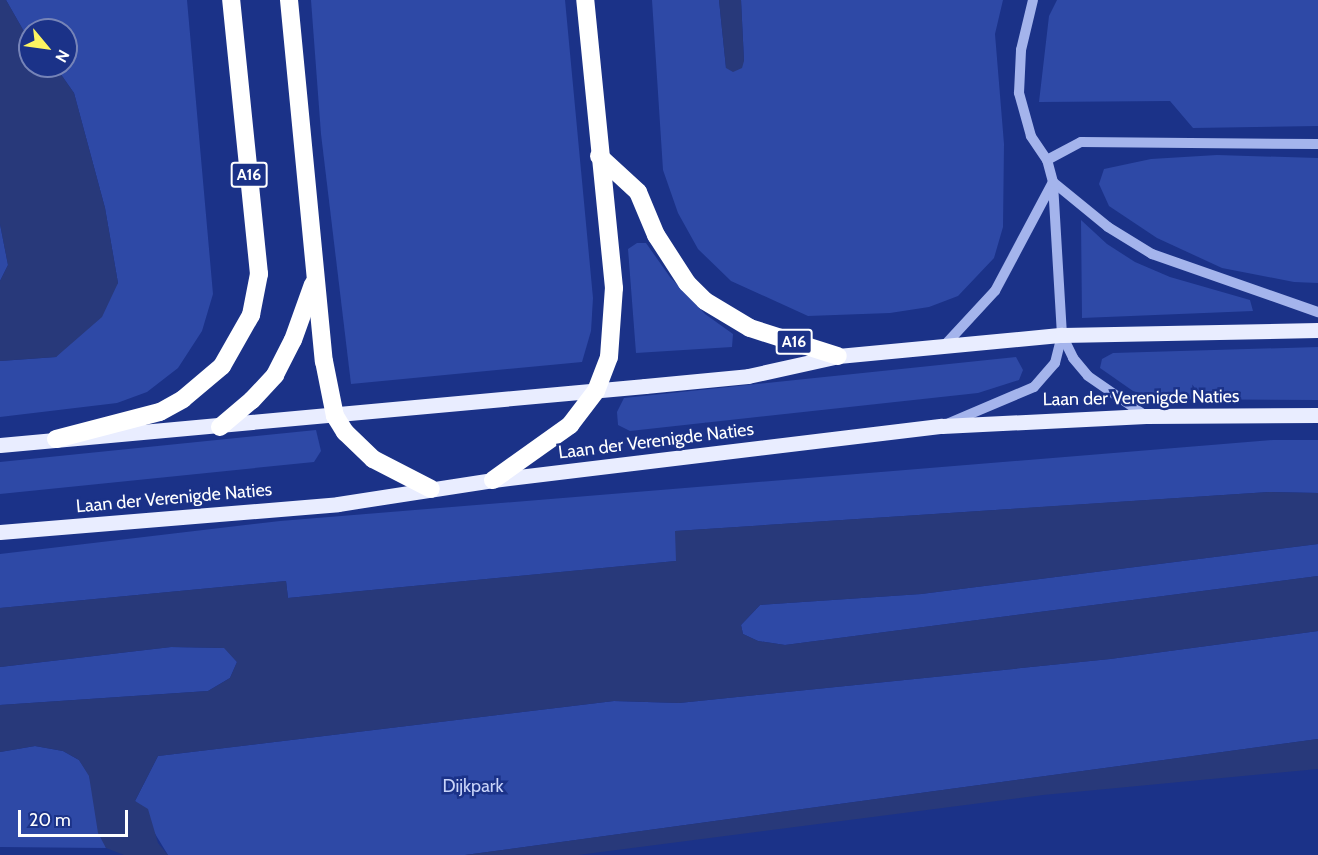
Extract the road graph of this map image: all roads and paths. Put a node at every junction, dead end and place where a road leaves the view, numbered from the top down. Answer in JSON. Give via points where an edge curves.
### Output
{"nodes":[{"id":1,"x":231,"y":0,"type":"edge"},
{"id":2,"x":289,"y":0,"type":"edge"},
{"id":3,"x":585,"y":0,"type":"edge"},
{"id":4,"x":1033,"y":0,"type":"edge"},
{"id":5,"x":1318,"y":144,"type":"edge"},
{"id":6,"x":598,"y":156,"type":"junction"},
{"id":7,"x":1047,"y":160,"type":"junction"},
{"id":8,"x":1053,"y":182,"type":"junction"},
{"id":9,"x":315,"y":279,"type":"junction"},
{"id":10,"x":1318,"y":312,"type":"edge"},
{"id":11,"x":1318,"y":330,"type":"edge"},
{"id":12,"x":1062,"y":335,"type":"junction"},
{"id":13,"x":944,"y":346,"type":"junction"},
{"id":14,"x":838,"y":356,"type":"junction"},
{"id":15,"x":596,"y":391,"type":"junction"},
{"id":16,"x":1318,"y":415,"type":"edge"},
{"id":17,"x":1146,"y":416,"type":"junction"},
{"id":18,"x":335,"y":417,"type":"junction"},
{"id":19,"x":942,"y":426,"type":"junction"},
{"id":20,"x":220,"y":427,"type":"junction"},
{"id":21,"x":56,"y":439,"type":"junction"},
{"id":22,"x":0,"y":445,"type":"edge"},
{"id":23,"x":493,"y":480,"type":"junction"},
{"id":24,"x":431,"y":489,"type":"junction"},
{"id":25,"x":0,"y":532,"type":"edge"}],
"edges":[{"from":1,"to":21,"type":"highway","number":"A16","via":[[259,274],[250,315],[222,366],[183,399],[160,412]]},
{"from":2,"to":9,"type":"highway"},
{"from":3,"to":6,"type":"highway"},
{"from":4,"to":7,"type":"lane","via":[[1021,50],[1019,93],[1031,136]]},
{"from":5,"to":7,"type":"lane","via":[[1081,142]]},
{"from":6,"to":14,"type":"highway","number":"A16","via":[[638,192],[656,236],[687,283],[705,300],[750,328]]},
{"from":6,"to":15,"type":"highway","via":[[614,325],[609,357]]},
{"from":7,"to":8,"type":"lane"},
{"from":8,"to":10,"type":"lane","via":[[1108,227],[1152,254]]},
{"from":8,"to":12,"type":"lane"},
{"from":8,"to":13,"type":"lane","via":[[995,291]]},
{"from":9,"to":18,"type":"highway"},
{"from":9,"to":20,"type":"highway","via":[[293,340],[275,375]]},
{"from":11,"to":12,"type":"main road"},
{"from":12,"to":13,"type":"main road"},
{"from":12,"to":17,"type":"lane","via":[[1072,358],[1088,376]]},
{"from":12,"to":19,"type":"lane","via":[[1055,363],[1034,387]]},
{"from":13,"to":14,"type":"main road"},
{"from":14,"to":15,"type":"main road","via":[[748,375]]},
{"from":15,"to":18,"type":"main road"},
{"from":15,"to":23,"type":"highway","via":[[561,434]]},
{"from":16,"to":17,"type":"main road","name":"Laan der Verenigde Naties"},
{"from":17,"to":19,"type":"main road","name":"Laan der Verenigde Naties"},
{"from":18,"to":20,"type":"main road"},
{"from":18,"to":24,"type":"highway","via":[[373,459]]},
{"from":19,"to":23,"type":"main road","name":"Laan der Verenigde Naties"},
{"from":20,"to":21,"type":"main road"},
{"from":21,"to":22,"type":"main road"},
{"from":23,"to":24,"type":"main road","name":"Laan der Verenigde Naties"},
{"from":24,"to":25,"type":"main road","name":"Laan der Verenigde Naties","via":[[338,504]]}]}
